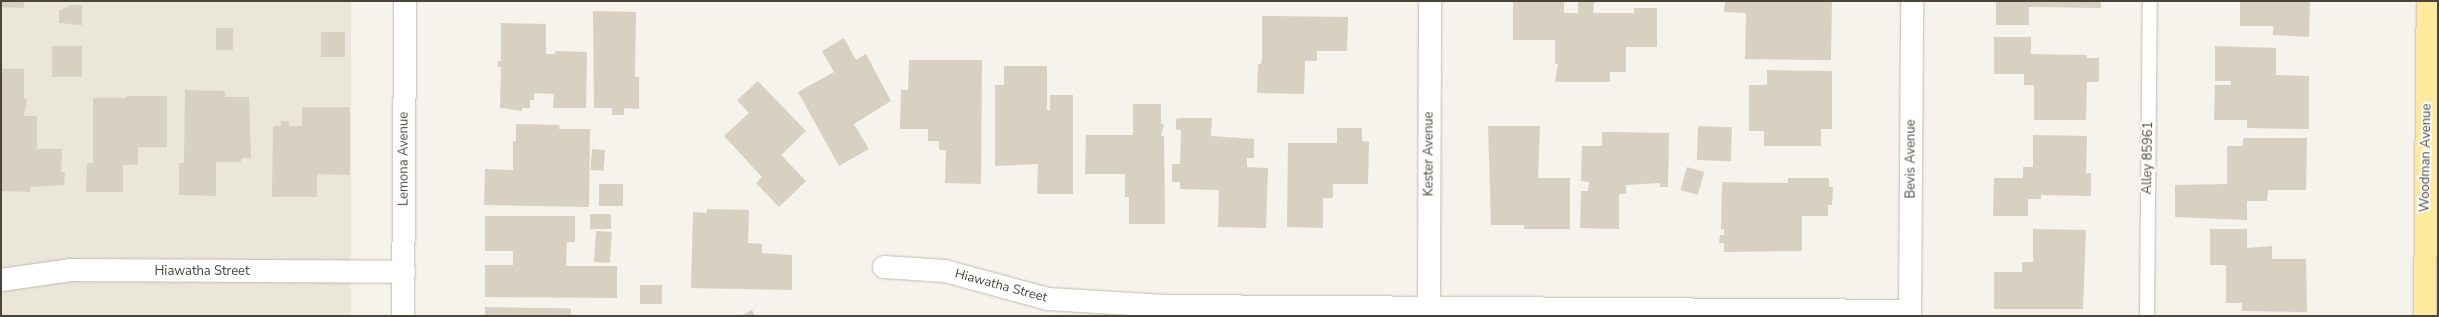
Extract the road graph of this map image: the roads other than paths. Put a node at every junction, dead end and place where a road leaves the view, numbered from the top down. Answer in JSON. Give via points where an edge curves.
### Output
{"nodes":[{"id":1,"x":405,"y":1,"type":"edge"},
{"id":2,"x":1430,"y":1,"type":"edge"},
{"id":3,"x":1912,"y":1,"type":"edge"},
{"id":4,"x":2150,"y":1,"type":"edge"},
{"id":5,"x":2428,"y":1,"type":"edge"},
{"id":6,"x":884,"y":267,"type":"dead end"},
{"id":7,"x":404,"y":272,"type":"junction"},
{"id":8,"x":1,"y":280,"type":"edge"},
{"id":9,"x":1048,"y":308,"type":"edge"},
{"id":10,"x":1429,"y":308,"type":"junction"},
{"id":11,"x":1910,"y":314,"type":"edge"},
{"id":12,"x":403,"y":316,"type":"edge"},
{"id":13,"x":2147,"y":316,"type":"edge"},
{"id":14,"x":2425,"y":316,"type":"edge"}],
"edges":[{"from":1,"to":7,"type":"street","name":"Lemona Avenue"},
{"from":2,"to":10,"type":"street","name":"Kester Avenue"},
{"from":3,"to":11,"type":"street","name":"Bevis Avenue"},
{"from":4,"to":13,"type":"lane","name":"Alley 85961"},
{"from":5,"to":14,"type":"main road","name":"Woodman Avenue"},
{"from":6,"to":9,"type":"street","name":"Hiawatha Street","via":[[945,271]]},
{"from":7,"to":8,"type":"street","name":"Hiawatha Street","via":[[70,270]]},
{"from":7,"to":12,"type":"street","name":"Lemona Avenue"},
{"from":9,"to":10,"type":"street","name":"Hiawatha Street"},
{"from":10,"to":11,"type":"street","name":"Hiawatha Street"}]}
